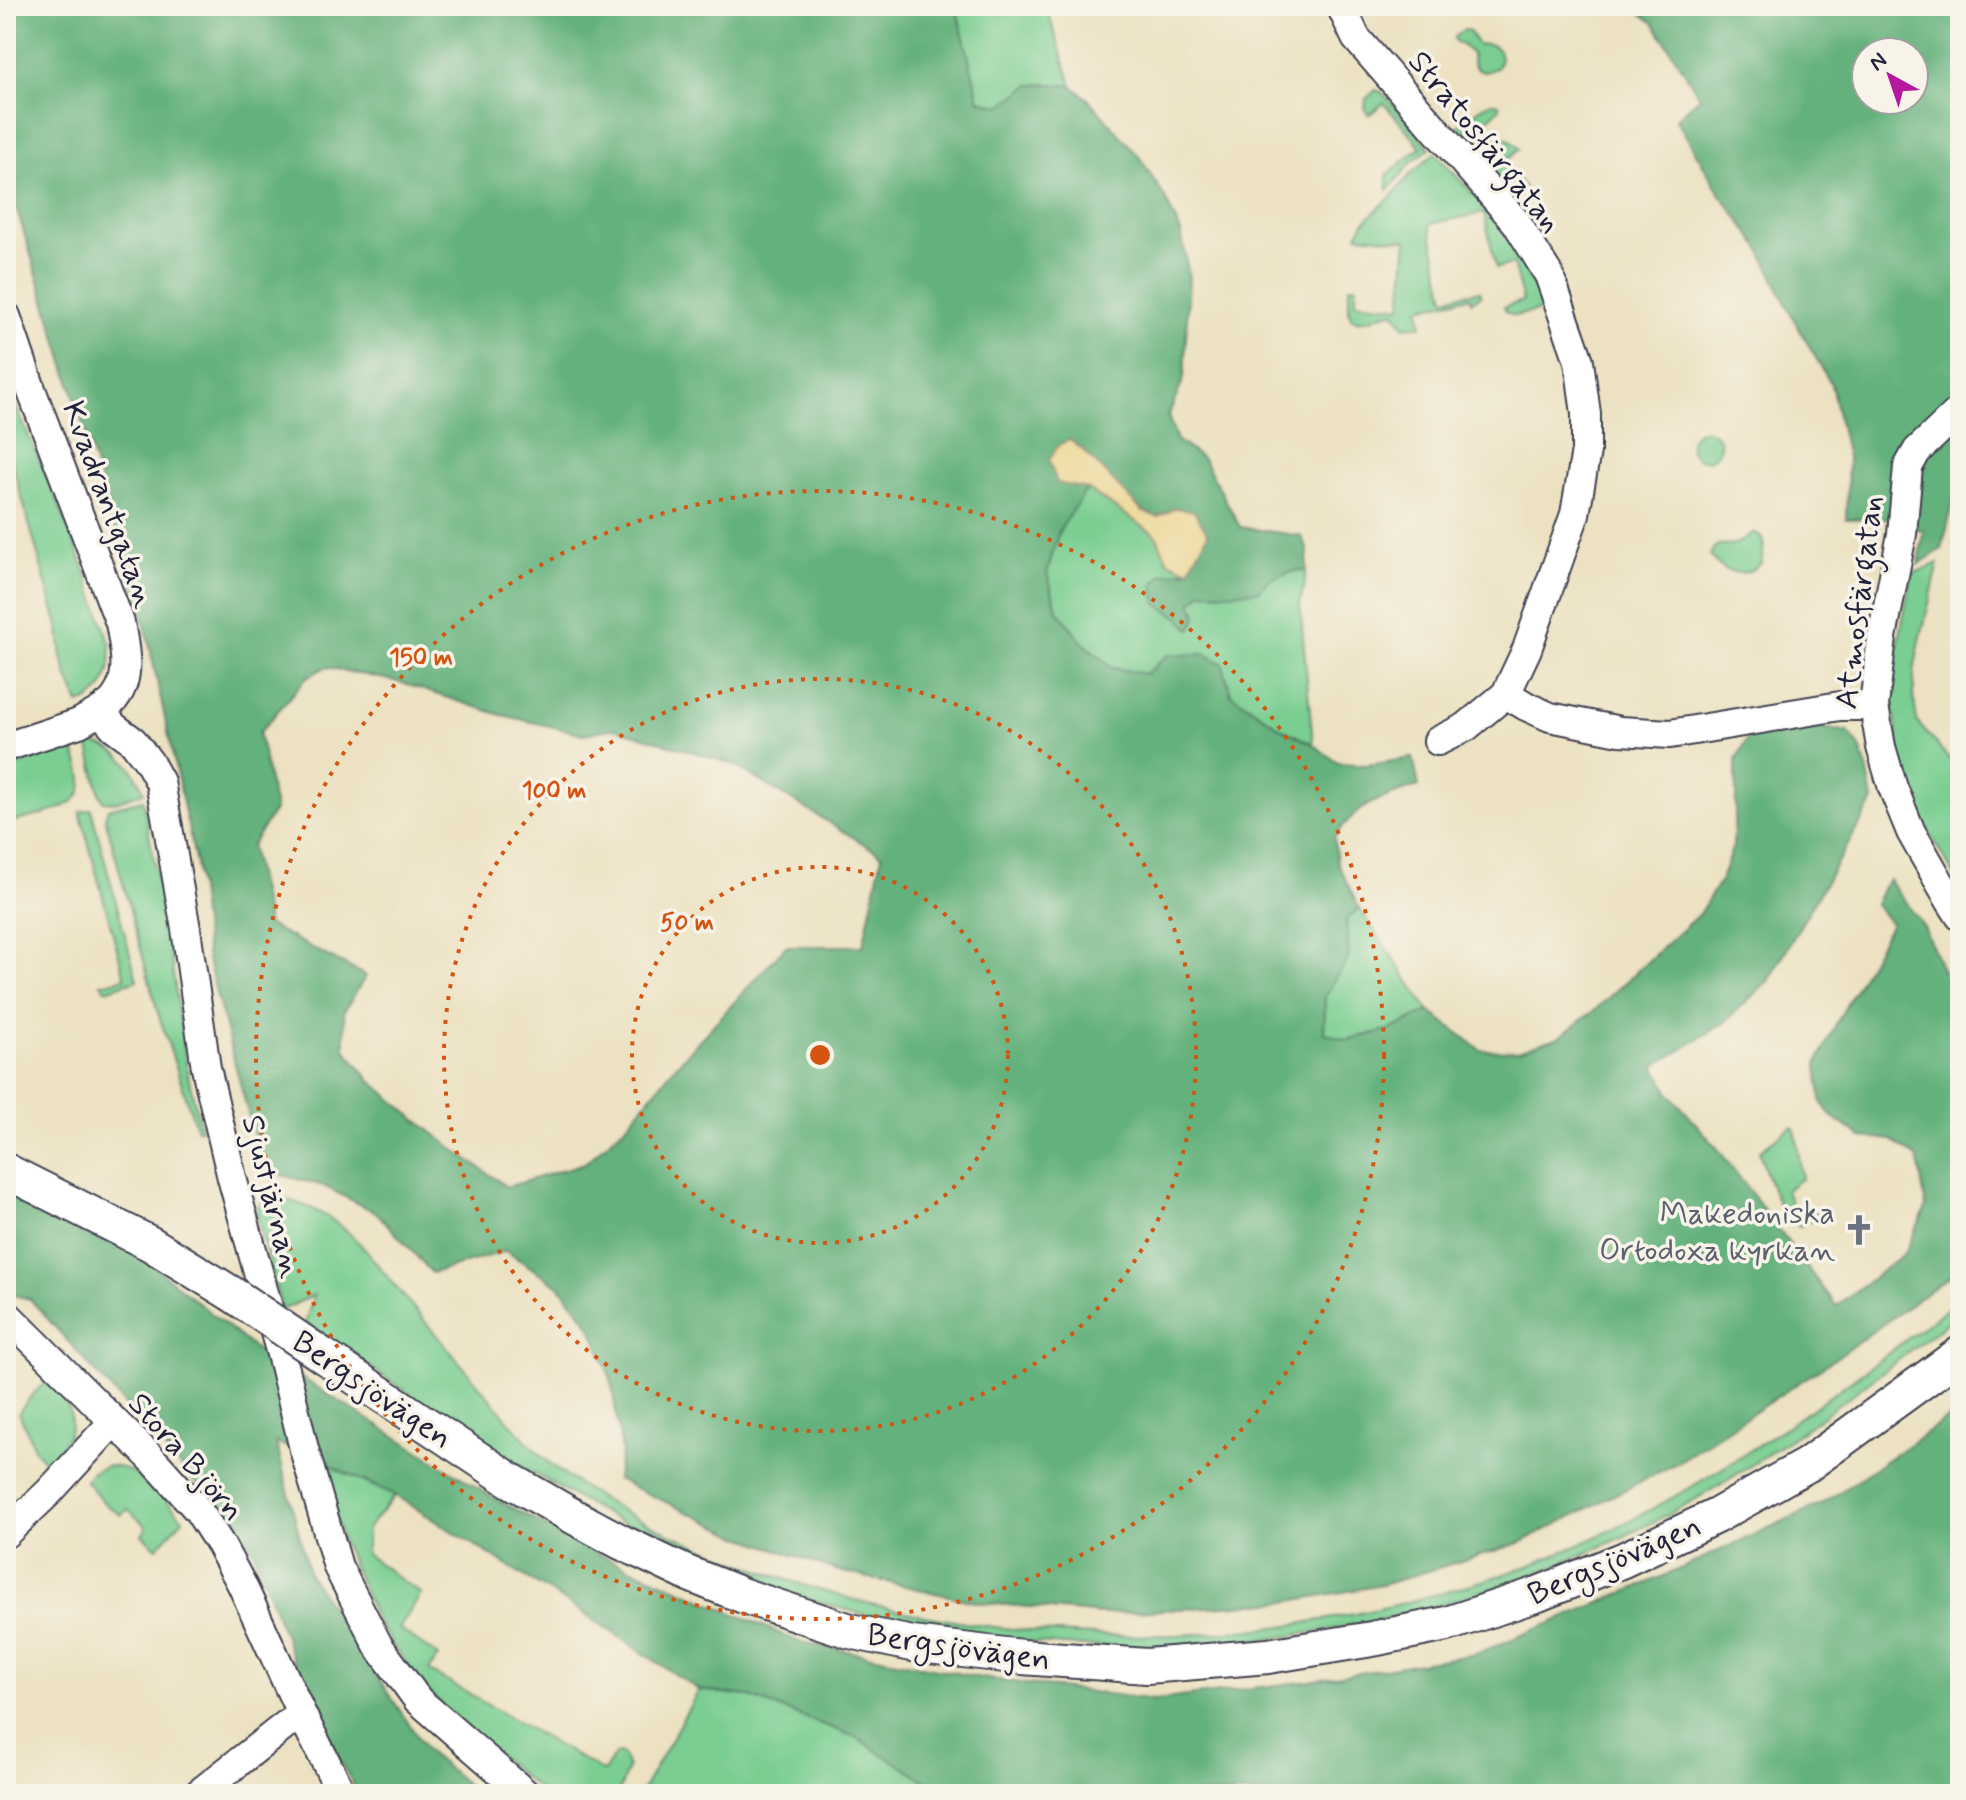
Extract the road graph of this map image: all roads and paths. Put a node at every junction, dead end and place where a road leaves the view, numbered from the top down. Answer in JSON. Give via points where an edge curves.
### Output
{"nodes":[{"id":1,"x":1341,"y":6,"type":"edge"},
{"id":2,"x":6,"y":316,"type":"edge"},
{"id":3,"x":1960,"y":410,"type":"edge"},
{"id":4,"x":1506,"y":694,"type":"junction"},
{"id":5,"x":1874,"y":706,"type":"junction"},
{"id":6,"x":100,"y":711,"type":"junction"},
{"id":7,"x":1438,"y":741,"type":"dead end"},
{"id":8,"x":6,"y":747,"type":"edge"},
{"id":9,"x":1957,"y":904,"type":"edge"},
{"id":10,"x":6,"y":1171,"type":"edge"},
{"id":11,"x":6,"y":1314,"type":"edge"},
{"id":12,"x":1960,"y":1354,"type":"edge"},
{"id":13,"x":114,"y":1421,"type":"junction"},
{"id":14,"x":6,"y":1533,"type":"edge"},
{"id":15,"x":301,"y":1713,"type":"junction"},
{"id":16,"x":198,"y":1794,"type":"edge"},
{"id":17,"x":342,"y":1794,"type":"edge"},
{"id":18,"x":526,"y":1794,"type":"edge"}],
"edges":[{"from":1,"to":4,"type":"street","name":"Stratosfärgatan","via":[[1356,38],[1516,222],[1549,275],[1579,361],[1586,451],[1575,514]]},
{"from":2,"to":6,"type":"street","name":"Kvadrantgatan","via":[[120,623],[125,673],[116,697]]},
{"from":3,"to":5,"type":"street","name":"Atmosfärgatan","via":[[1917,451],[1908,467]]},
{"from":4,"to":5,"type":"street","via":[[1550,717],[1620,731],[1670,734],[1840,706]]},
{"from":4,"to":7,"type":"street","name":"Stratosfärgatan","via":[[1466,727]]},
{"from":5,"to":9,"type":"street","name":"Atmosfärgatan","via":[[1893,788],[1911,832]]},
{"from":6,"to":8,"type":"street"},
{"from":6,"to":18,"type":"street","name":"Sjustjärnan","via":[[133,741],[160,782],[206,1068],[338,1567],[378,1645],[418,1700]]},
{"from":10,"to":12,"type":"street","name":"Bergsjövägen","bridge":true,"via":[[151,1244],[497,1472],[621,1542],[744,1596],[850,1631],[1022,1657],[1147,1666],[1268,1656],[1447,1624],[1538,1594],[1690,1528],[1794,1472]]},
{"from":11,"to":13,"type":"street","name":"Stora Björn"},
{"from":13,"to":14,"type":"street"},
{"from":13,"to":15,"type":"street","name":"Stora Björn","via":[[202,1516],[220,1544]]},
{"from":15,"to":16,"type":"street"},
{"from":15,"to":17,"type":"street","name":"Stora Björn"}]}
